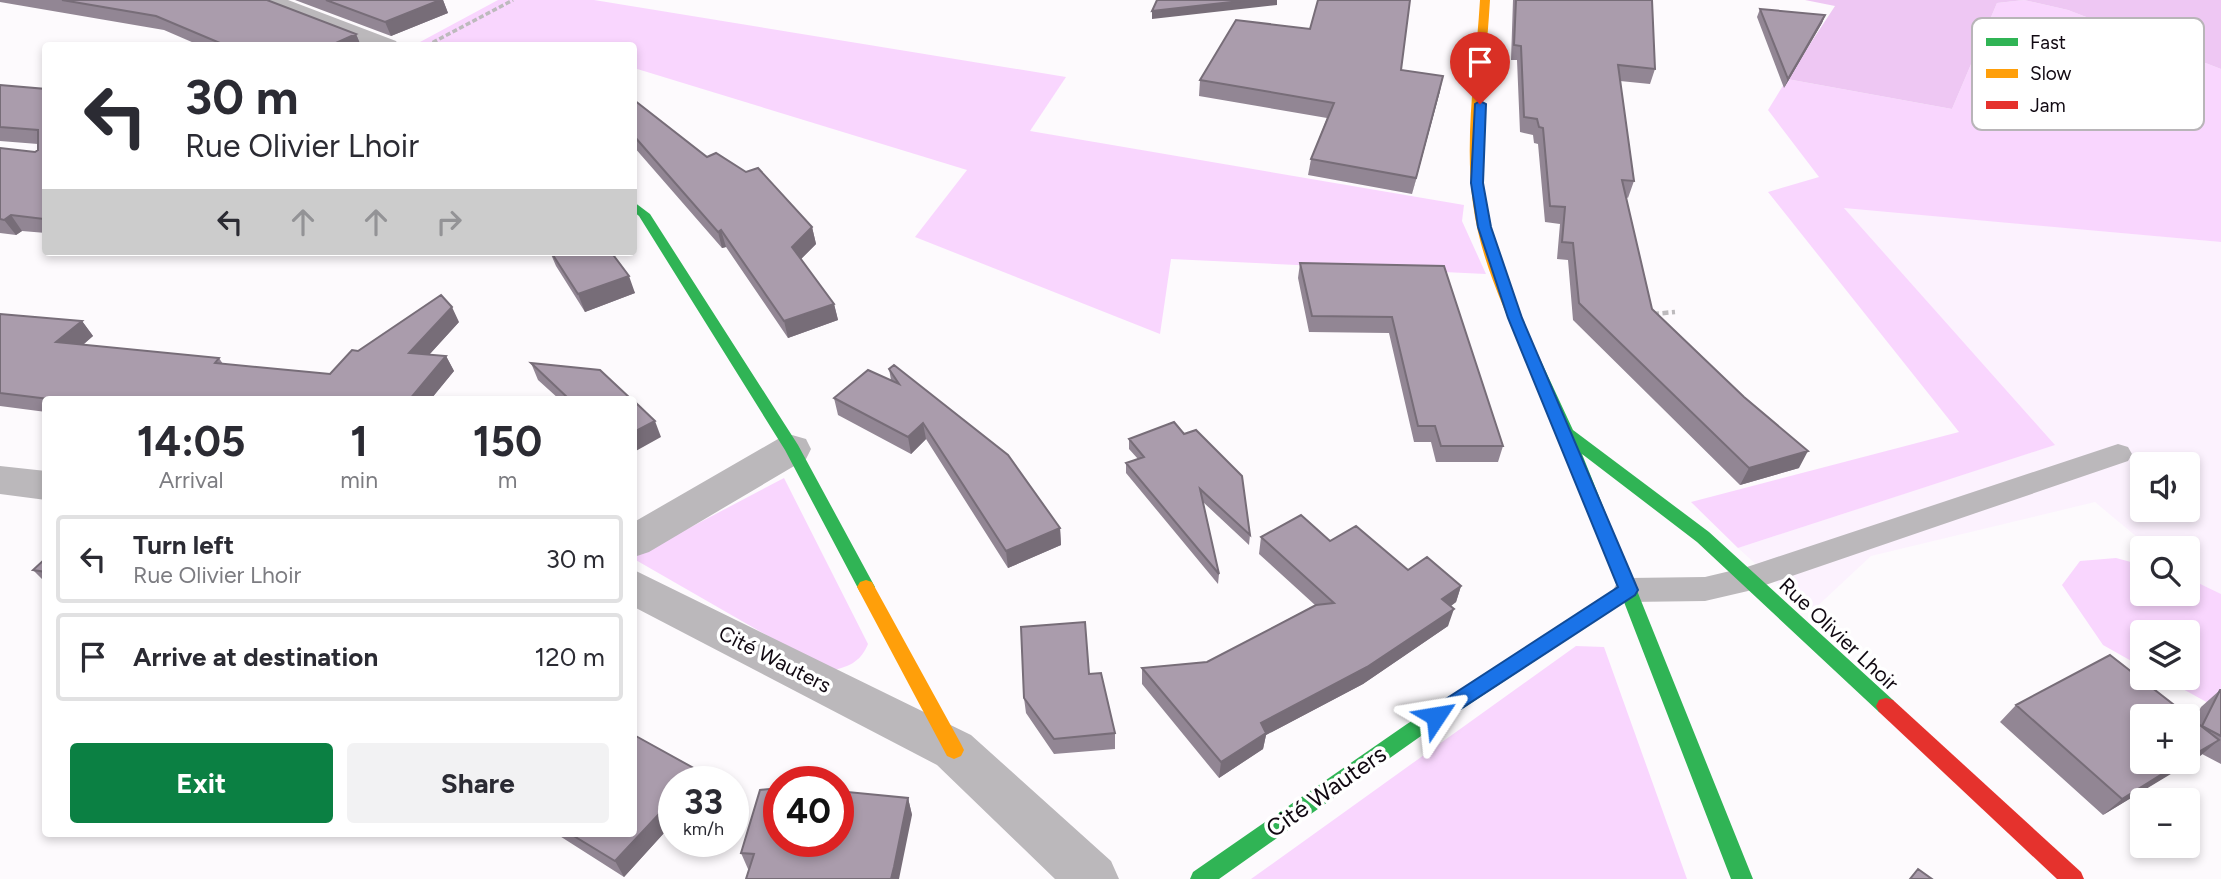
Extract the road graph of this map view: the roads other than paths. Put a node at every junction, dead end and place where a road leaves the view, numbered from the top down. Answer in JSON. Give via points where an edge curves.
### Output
{"nodes":[{"id":1,"x":266,"y":0,"type":"edge"},
{"id":2,"x":1485,"y":0,"type":"edge"},
{"id":3,"x":376,"y":42,"type":"edge"},
{"id":4,"x":637,"y":211,"type":"edge"},
{"id":5,"x":1566,"y":433,"type":"junction"},
{"id":6,"x":792,"y":449,"type":"junction"},
{"id":7,"x":2118,"y":454,"type":"dead end"},
{"id":8,"x":0,"y":480,"type":"edge"},
{"id":9,"x":42,"y":485,"type":"edge"},
{"id":10,"x":637,"y":539,"type":"edge"},
{"id":11,"x":1748,"y":579,"type":"junction"},
{"id":12,"x":637,"y":589,"type":"edge"},
{"id":13,"x":1629,"y":590,"type":"junction"},
{"id":14,"x":954,"y":750,"type":"junction"},
{"id":15,"x":1092,"y":879,"type":"edge"},
{"id":16,"x":1201,"y":879,"type":"edge"},
{"id":17,"x":1742,"y":879,"type":"edge"},
{"id":18,"x":2073,"y":879,"type":"edge"}],
"edges":[{"from":1,"to":3,"type":"street"},
{"from":2,"to":5,"type":"street","name":"Rue Olivier Lhoir","via":[[1477,183],[1484,227],[1515,318]]},
{"from":4,"to":6,"type":"street","name":"Cité Wauters"},
{"from":5,"to":11,"type":"street","name":"Rue Olivier Lhoir","via":[[1703,537]]},
{"from":5,"to":13,"type":"street","name":"Rue Olivier Lhoir"},
{"from":6,"to":10,"type":"street"},
{"from":6,"to":14,"type":"street","name":"Cité Wauters"},
{"from":7,"to":11,"type":"lane"},
{"from":8,"to":9,"type":"street"},
{"from":11,"to":13,"type":"lane","via":[[1705,589]]},
{"from":11,"to":18,"type":"street","name":"Rue Olivier Lhoir"},
{"from":12,"to":14,"type":"street","name":"Cité Wauters"},
{"from":13,"to":16,"type":"street","name":"Cité Wauters","via":[[1414,730]]},
{"from":13,"to":17,"type":"street","name":"Rue Olivier Lhoir"},
{"from":14,"to":15,"type":"street","name":"Cité Wauters"}]}
